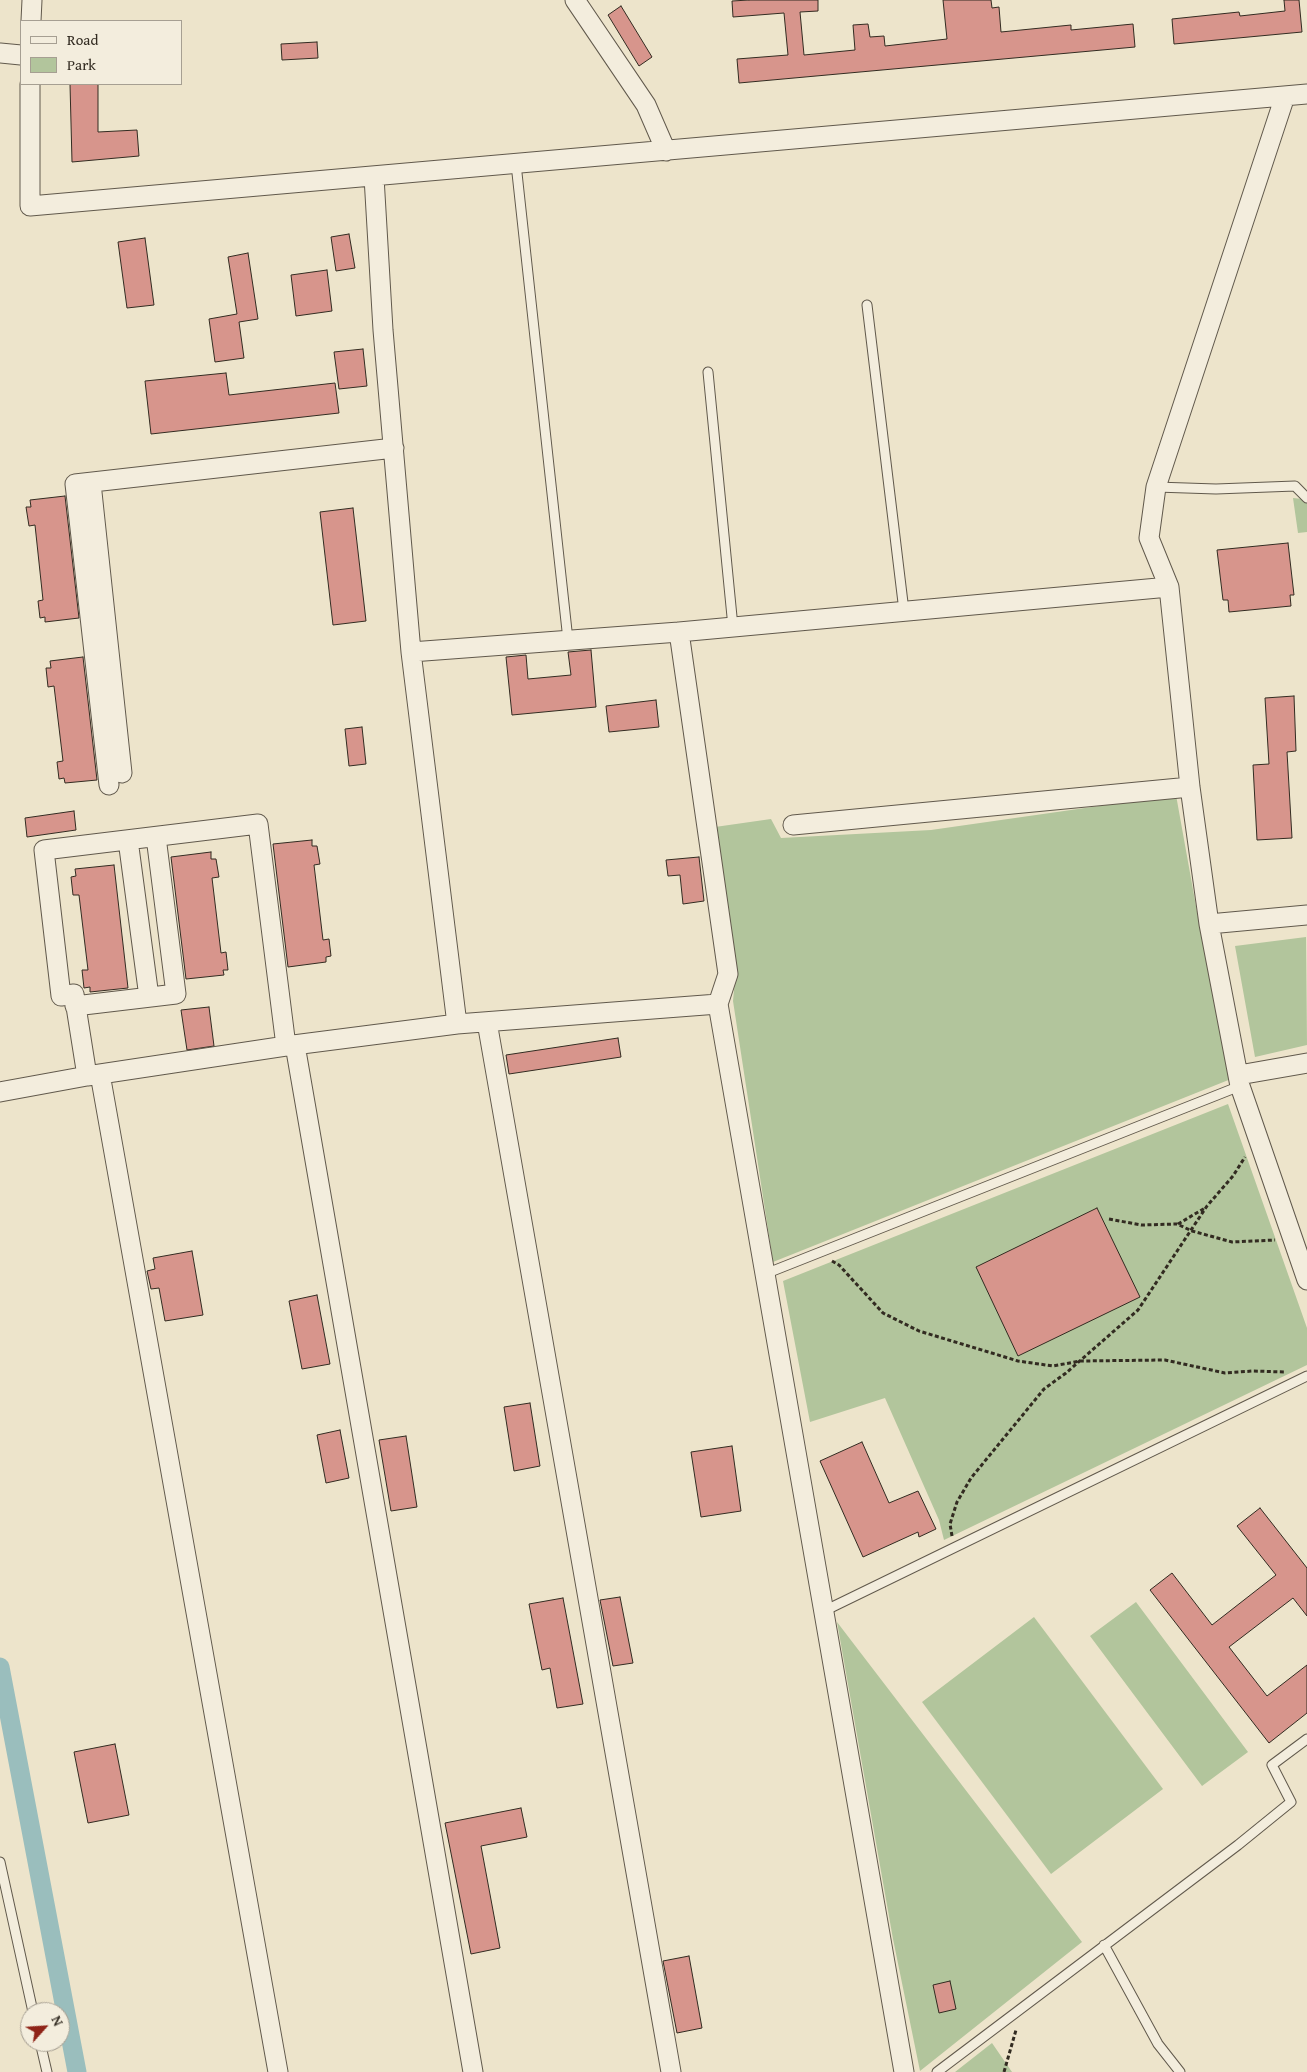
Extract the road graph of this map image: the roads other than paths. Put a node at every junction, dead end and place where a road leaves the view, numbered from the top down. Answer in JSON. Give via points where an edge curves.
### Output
{"nodes":[{"id":1,"x":32,"y":0,"type":"edge"},
{"id":2,"x":575,"y":0,"type":"edge"},
{"id":3,"x":31,"y":20,"type":"edge"},
{"id":4,"x":0,"y":53,"type":"edge"},
{"id":5,"x":20,"y":55,"type":"edge"},
{"id":6,"x":30,"y":85,"type":"edge"},
{"id":7,"x":1307,"y":94,"type":"edge"},
{"id":8,"x":1284,"y":96,"type":"junction"},
{"id":9,"x":666,"y":151,"type":"junction"},
{"id":10,"x":516,"y":164,"type":"junction"},
{"id":11,"x":374,"y":177,"type":"junction"},
{"id":12,"x":867,"y":305,"type":"dead end"},
{"id":13,"x":708,"y":372,"type":"dead end"},
{"id":14,"x":394,"y":448,"type":"junction"},
{"id":15,"x":1156,"y":487,"type":"junction"},
{"id":16,"x":1307,"y":498,"type":"edge"},
{"id":17,"x":1169,"y":587,"type":"junction"},
{"id":18,"x":904,"y":611,"type":"junction"},
{"id":19,"x":733,"y":627,"type":"junction"},
{"id":20,"x":679,"y":632,"type":"junction"},
{"id":21,"x":568,"y":640,"type":"junction"},
{"id":22,"x":411,"y":652,"type":"junction"},
{"id":23,"x":116,"y":779,"type":"dead end"},
{"id":24,"x":1190,"y":787,"type":"junction"},
{"id":25,"x":794,"y":825,"type":"dead end"},
{"id":26,"x":156,"y":836,"type":"junction"},
{"id":27,"x":128,"y":840,"type":"junction"},
{"id":28,"x":1307,"y":915,"type":"edge"},
{"id":29,"x":1209,"y":924,"type":"junction"},
{"id":30,"x":149,"y":997,"type":"junction"},
{"id":31,"x":718,"y":1004,"type":"junction"},
{"id":32,"x":75,"y":1006,"type":"junction"},
{"id":33,"x":487,"y":1022,"type":"junction"},
{"id":34,"x":458,"y":1024,"type":"junction"},
{"id":35,"x":291,"y":1046,"type":"junction"},
{"id":36,"x":1307,"y":1062,"type":"edge"},
{"id":37,"x":93,"y":1075,"type":"junction"},
{"id":38,"x":1239,"y":1080,"type":"junction"},
{"id":39,"x":0,"y":1092,"type":"edge"},
{"id":40,"x":1300,"y":1237,"type":"edge"},
{"id":41,"x":765,"y":1274,"type":"junction"},
{"id":42,"x":1307,"y":1280,"type":"edge"},
{"id":43,"x":1306,"y":1377,"type":"edge"},
{"id":44,"x":824,"y":1611,"type":"junction"},
{"id":45,"x":1307,"y":1739,"type":"edge"},
{"id":46,"x":0,"y":1862,"type":"edge"},
{"id":47,"x":1104,"y":1945,"type":"junction"},
{"id":48,"x":31,"y":2002,"type":"edge"},
{"id":49,"x":42,"y":2052,"type":"edge"},
{"id":50,"x":47,"y":2072,"type":"edge"},
{"id":51,"x":278,"y":2072,"type":"edge"},
{"id":52,"x":473,"y":2072,"type":"edge"},
{"id":53,"x":671,"y":2072,"type":"edge"},
{"id":54,"x":904,"y":2072,"type":"edge"},
{"id":55,"x":937,"y":2072,"type":"edge"},
{"id":56,"x":1180,"y":2072,"type":"edge"}],
"edges":[{"from":1,"to":3,"type":"street"},
{"from":2,"to":9,"type":"street","via":[[646,105]]},
{"from":4,"to":5,"type":"street"},
{"from":6,"to":11,"type":"street","via":[[30,206]]},
{"from":7,"to":8,"type":"street"},
{"from":8,"to":9,"type":"street"},
{"from":8,"to":15,"type":"street"},
{"from":9,"to":10,"type":"street"},
{"from":10,"to":11,"type":"street"},
{"from":10,"to":21,"type":"lane"},
{"from":11,"to":14,"type":"street"},
{"from":12,"to":18,"type":"lane"},
{"from":13,"to":19,"type":"lane"},
{"from":14,"to":22,"type":"street"},
{"from":14,"to":23,"type":"street","via":[[75,484]]},
{"from":15,"to":16,"type":"lane","via":[[1295,486]]},
{"from":15,"to":17,"type":"street","via":[[1149,538]]},
{"from":17,"to":18,"type":"street"},
{"from":17,"to":24,"type":"street"},
{"from":18,"to":19,"type":"street"},
{"from":19,"to":20,"type":"street"},
{"from":20,"to":21,"type":"street"},
{"from":20,"to":31,"type":"street","via":[[728,974]]},
{"from":21,"to":22,"type":"street"},
{"from":22,"to":34,"type":"street"},
{"from":24,"to":25,"type":"street"},
{"from":24,"to":29,"type":"street"},
{"from":26,"to":27,"type":"street"},
{"from":26,"to":30,"type":"street","via":[[176,994]]},
{"from":26,"to":35,"type":"street","via":[[258,824]]},
{"from":27,"to":30,"type":"street"},
{"from":27,"to":32,"type":"street","via":[[44,850],[61,996],[74,994]]},
{"from":28,"to":29,"type":"street"},
{"from":29,"to":38,"type":"street"},
{"from":30,"to":32,"type":"street"},
{"from":31,"to":33,"type":"street"},
{"from":31,"to":41,"type":"street"},
{"from":32,"to":37,"type":"street"},
{"from":33,"to":34,"type":"street"},
{"from":33,"to":53,"type":"street"},
{"from":34,"to":35,"type":"street"},
{"from":35,"to":37,"type":"street"},
{"from":35,"to":52,"type":"street"},
{"from":36,"to":38,"type":"street"},
{"from":37,"to":39,"type":"street"},
{"from":37,"to":51,"type":"street"},
{"from":38,"to":40,"type":"street","via":[[1258,1137]]},
{"from":38,"to":41,"type":"lane"},
{"from":40,"to":42,"type":"street"},
{"from":41,"to":44,"type":"street"},
{"from":43,"to":44,"type":"lane"},
{"from":44,"to":54,"type":"street"},
{"from":45,"to":47,"type":"lane","via":[[1272,1765],[1291,1802]]},
{"from":46,"to":48,"type":"lane"},
{"from":47,"to":55,"type":"lane"},
{"from":47,"to":56,"type":"lane","via":[[1158,2044]]},
{"from":49,"to":50,"type":"lane"}]}
